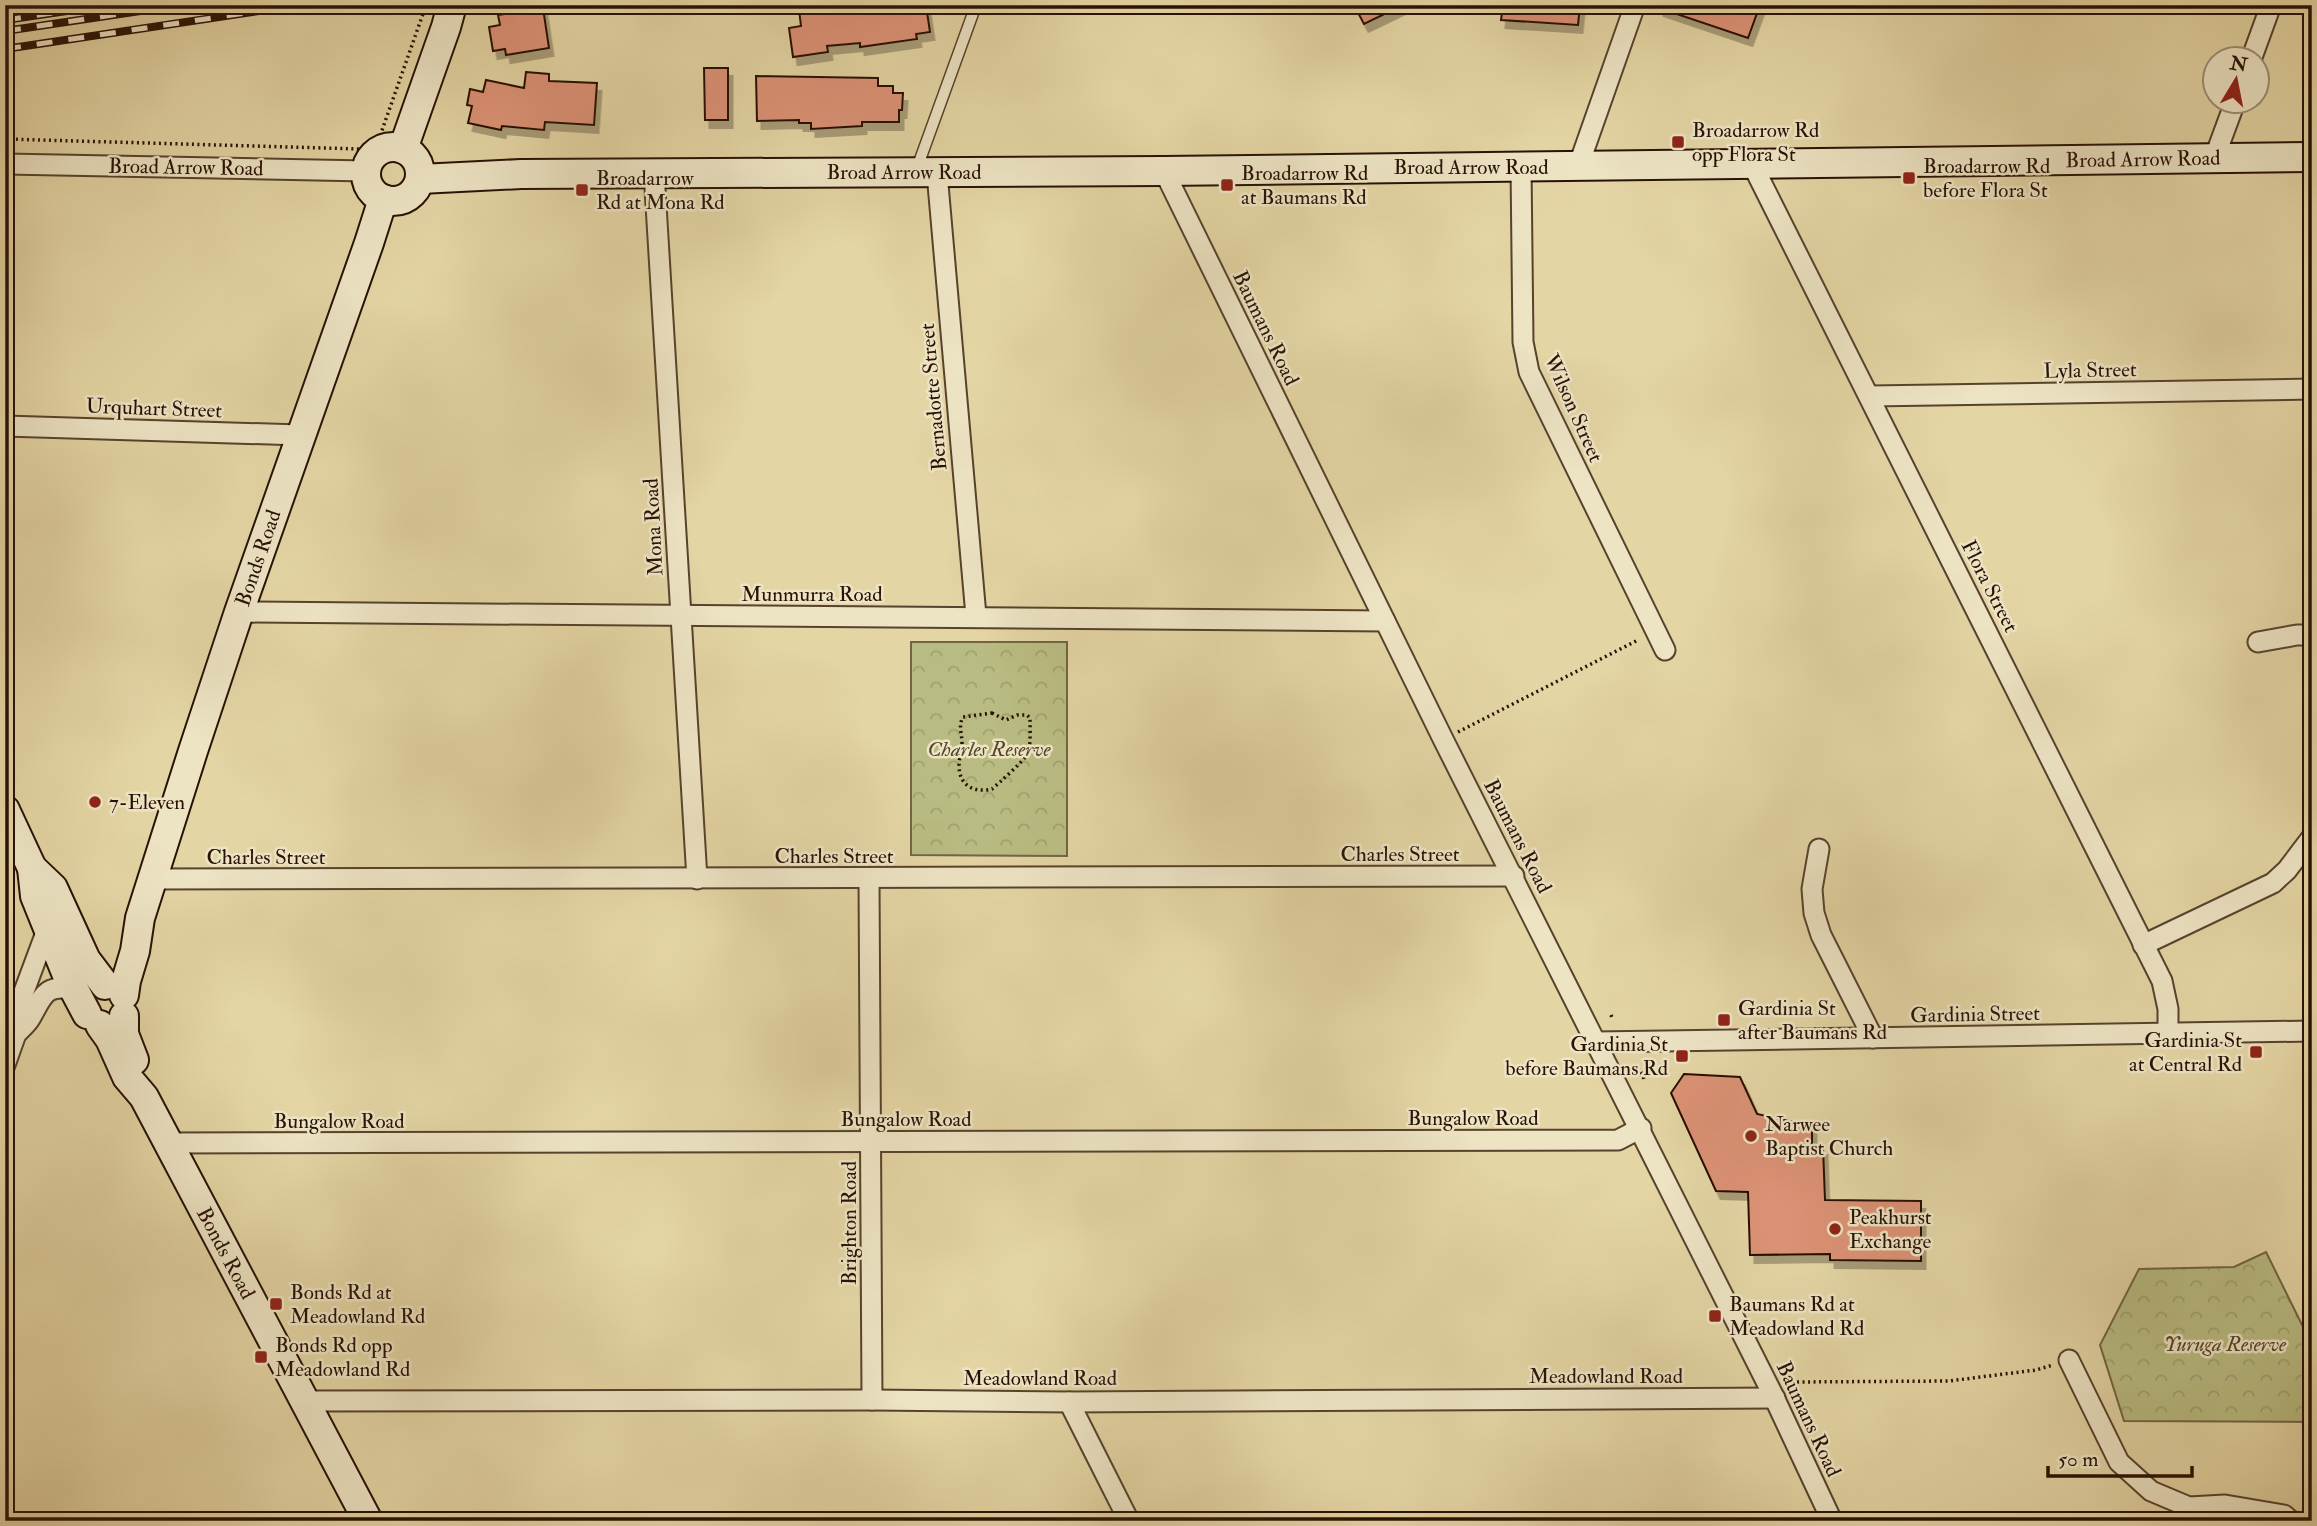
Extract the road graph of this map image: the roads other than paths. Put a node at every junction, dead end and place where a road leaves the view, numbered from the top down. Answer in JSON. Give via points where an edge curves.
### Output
{"nodes":[{"id":1,"x":452,"y":5,"type":"edge"},
{"id":2,"x":975,"y":5,"type":"edge"},
{"id":3,"x":1635,"y":5,"type":"edge"},
{"id":4,"x":2271,"y":5,"type":"edge"},
{"id":5,"x":2256,"y":46,"type":"edge"},
{"id":6,"x":2230,"y":116,"type":"edge"},
{"id":7,"x":403,"y":149,"type":"junction"},
{"id":8,"x":2312,"y":157,"type":"edge"},
{"id":9,"x":2214,"y":159,"type":"junction"},
{"id":10,"x":5,"y":163,"type":"edge"},
{"id":11,"x":1752,"y":164,"type":"junction"},
{"id":12,"x":1521,"y":166,"type":"junction"},
{"id":13,"x":1578,"y":167,"type":"junction"},
{"id":14,"x":366,"y":171,"type":"junction"},
{"id":15,"x":1164,"y":171,"type":"junction"},
{"id":16,"x":654,"y":172,"type":"junction"},
{"id":17,"x":927,"y":172,"type":"junction"},
{"id":18,"x":419,"y":179,"type":"junction"},
{"id":19,"x":383,"y":199,"type":"junction"},
{"id":20,"x":2312,"y":389,"type":"edge"},
{"id":21,"x":1870,"y":396,"type":"junction"},
{"id":22,"x":5,"y":426,"type":"edge"},
{"id":23,"x":301,"y":435,"type":"junction"},
{"id":24,"x":239,"y":612,"type":"junction"},
{"id":25,"x":681,"y":616,"type":"junction"},
{"id":26,"x":976,"y":616,"type":"junction"},
{"id":27,"x":1385,"y":621,"type":"junction"},
{"id":28,"x":2312,"y":635,"type":"edge"},
{"id":29,"x":2258,"y":642,"type":"dead end"},
{"id":30,"x":1665,"y":650,"type":"dead end"},
{"id":31,"x":5,"y":810,"type":"edge"},
{"id":32,"x":2312,"y":837,"type":"edge"},
{"id":33,"x":1819,"y":849,"type":"dead end"},
{"id":34,"x":32,"y":868,"type":"junction"},
{"id":35,"x":1514,"y":876,"type":"junction"},
{"id":36,"x":153,"y":879,"type":"junction"},
{"id":37,"x":697,"y":879,"type":"junction"},
{"id":38,"x":869,"y":879,"type":"junction"},
{"id":39,"x":140,"y":919,"type":"junction"},
{"id":40,"x":48,"y":927,"type":"junction"},
{"id":41,"x":79,"y":945,"type":"junction"},
{"id":42,"x":2143,"y":945,"type":"junction"},
{"id":43,"x":118,"y":954,"type":"junction"},
{"id":44,"x":14,"y":988,"type":"edge"},
{"id":45,"x":73,"y":989,"type":"junction"},
{"id":46,"x":108,"y":1003,"type":"junction"},
{"id":47,"x":2312,"y":1031,"type":"edge"},
{"id":48,"x":2168,"y":1033,"type":"junction"},
{"id":49,"x":16,"y":1034,"type":"junction"},
{"id":50,"x":1873,"y":1038,"type":"junction"},
{"id":51,"x":1597,"y":1042,"type":"junction"},
{"id":52,"x":5,"y":1065,"type":"edge"},
{"id":53,"x":1641,"y":1128,"type":"junction"},
{"id":54,"x":872,"y":1142,"type":"junction"},
{"id":55,"x":168,"y":1143,"type":"junction"},
{"id":56,"x":2069,"y":1360,"type":"road end"},
{"id":57,"x":1774,"y":1395,"type":"junction"},
{"id":58,"x":872,"y":1400,"type":"junction"},
{"id":59,"x":304,"y":1401,"type":"junction"},
{"id":60,"x":1069,"y":1402,"type":"junction"},
{"id":61,"x":368,"y":1521,"type":"edge"},
{"id":62,"x":1129,"y":1521,"type":"edge"},
{"id":63,"x":1832,"y":1521,"type":"edge"},
{"id":64,"x":2291,"y":1521,"type":"edge"}],
"edges":[{"from":1,"to":7,"type":"street"},
{"from":2,"to":17,"type":"lane"},
{"from":3,"to":13,"type":"street"},
{"from":4,"to":5,"type":"street"},
{"from":6,"to":9,"type":"street"},
{"from":7,"to":14,"type":"street","via":[[379,151]]},
{"from":7,"to":18,"type":"street","via":[[417,161]]},
{"from":8,"to":9,"type":"street","name":"Broad Arrow Road"},
{"from":9,"to":11,"type":"street","name":"Broad Arrow Road"},
{"from":10,"to":14,"type":"street","name":"Broad Arrow Road"},
{"from":11,"to":13,"type":"street","name":"Broad Arrow Road"},
{"from":11,"to":21,"type":"street","name":"Flora Street"},
{"from":12,"to":13,"type":"street","name":"Broad Arrow Road"},
{"from":12,"to":15,"type":"street","name":"Broad Arrow Road"},
{"from":12,"to":30,"type":"street","name":"Wilson Street","via":[[1523,342],[1529,372]]},
{"from":14,"to":19,"type":"street","via":[[370,188]]},
{"from":15,"to":17,"type":"street","name":"Broad Arrow Road"},
{"from":15,"to":27,"type":"street","name":"Baumans Road"},
{"from":16,"to":17,"type":"street","name":"Broad Arrow Road"},
{"from":16,"to":18,"type":"street","name":"Broad Arrow Road"},
{"from":16,"to":25,"type":"street","name":"Mona Road"},
{"from":17,"to":26,"type":"street","name":"Bernadotte Street"},
{"from":18,"to":19,"type":"street","via":[[406,197]]},
{"from":19,"to":23,"type":"street","name":"Bonds Road"},
{"from":20,"to":21,"type":"street","name":"Lyla Street"},
{"from":21,"to":42,"type":"street","name":"Flora Street"},
{"from":22,"to":23,"type":"street","name":"Urquhart Street"},
{"from":23,"to":24,"type":"street","name":"Bonds Road"},
{"from":24,"to":25,"type":"street","name":"Munmurra Road"},
{"from":24,"to":36,"type":"street","name":"Bonds Road"},
{"from":25,"to":26,"type":"street","name":"Munmurra Road"},
{"from":25,"to":37,"type":"street","name":"Mona Road"},
{"from":26,"to":27,"type":"street","name":"Munmurra Road"},
{"from":27,"to":35,"type":"street","name":"Baumans Road"},
{"from":28,"to":29,"type":"street"},
{"from":31,"to":34,"type":"street"},
{"from":32,"to":42,"type":"street","via":[[2273,883]]},
{"from":33,"to":50,"type":"street","via":[[1813,879],[1814,913]]},
{"from":34,"to":40,"type":"street","via":[[35,896]]},
{"from":34,"to":41,"type":"street","via":[[53,888]]},
{"from":35,"to":38,"type":"street","name":"Charles Street"},
{"from":35,"to":51,"type":"street","name":"Baumans Road"},
{"from":36,"to":37,"type":"street","name":"Charles Street"},
{"from":36,"to":39,"type":"street","name":"Bonds Road"},
{"from":37,"to":38,"type":"street","name":"Charles Street"},
{"from":38,"to":54,"type":"street","name":"Brighton Road"},
{"from":39,"to":43,"type":"street","name":"Bonds Road","via":[[125,936]]},
{"from":39,"to":46,"type":"street","name":"Bonds Road","via":[[126,981]]},
{"from":40,"to":44,"type":"street"},
{"from":40,"to":45,"type":"street"},
{"from":41,"to":43,"type":"street","via":[[101,955]]},
{"from":41,"to":46,"type":"street"},
{"from":42,"to":48,"type":"street","name":"Flora Street","via":[[2162,981]]},
{"from":43,"to":46,"type":"street","name":"Bonds Road"},
{"from":44,"to":49,"type":"street"},
{"from":45,"to":46,"type":"street"},
{"from":45,"to":49,"type":"street","via":[[58,988],[45,994]]},
{"from":46,"to":55,"type":"street","name":"Bonds Road","via":[[142,1077],[144,1097]]},
{"from":47,"to":48,"type":"street","name":"Gardinia Street"},
{"from":48,"to":50,"type":"street","name":"Gardinia Street"},
{"from":49,"to":52,"type":"street"},
{"from":50,"to":51,"type":"street","name":"Gardinia Street"},
{"from":51,"to":53,"type":"street","name":"Baumans Road"},
{"from":53,"to":54,"type":"street","name":"Bungalow Road","via":[[1618,1140]]},
{"from":53,"to":57,"type":"street","name":"Baumans Road"},
{"from":54,"to":55,"type":"street","name":"Bungalow Road"},
{"from":54,"to":58,"type":"street","name":"Brighton Road"},
{"from":55,"to":59,"type":"street","name":"Bonds Road"},
{"from":56,"to":64,"type":"street","via":[[2119,1462],[2151,1491],[2189,1507],[2225,1505],[2284,1515]]},
{"from":57,"to":60,"type":"street","name":"Meadowland Road"},
{"from":57,"to":63,"type":"street","name":"Baumans Road"},
{"from":58,"to":59,"type":"street","name":"Meadowland Road"},
{"from":58,"to":60,"type":"street","name":"Meadowland Road"},
{"from":59,"to":61,"type":"street","name":"Bonds Road"},
{"from":60,"to":62,"type":"street"}]}
